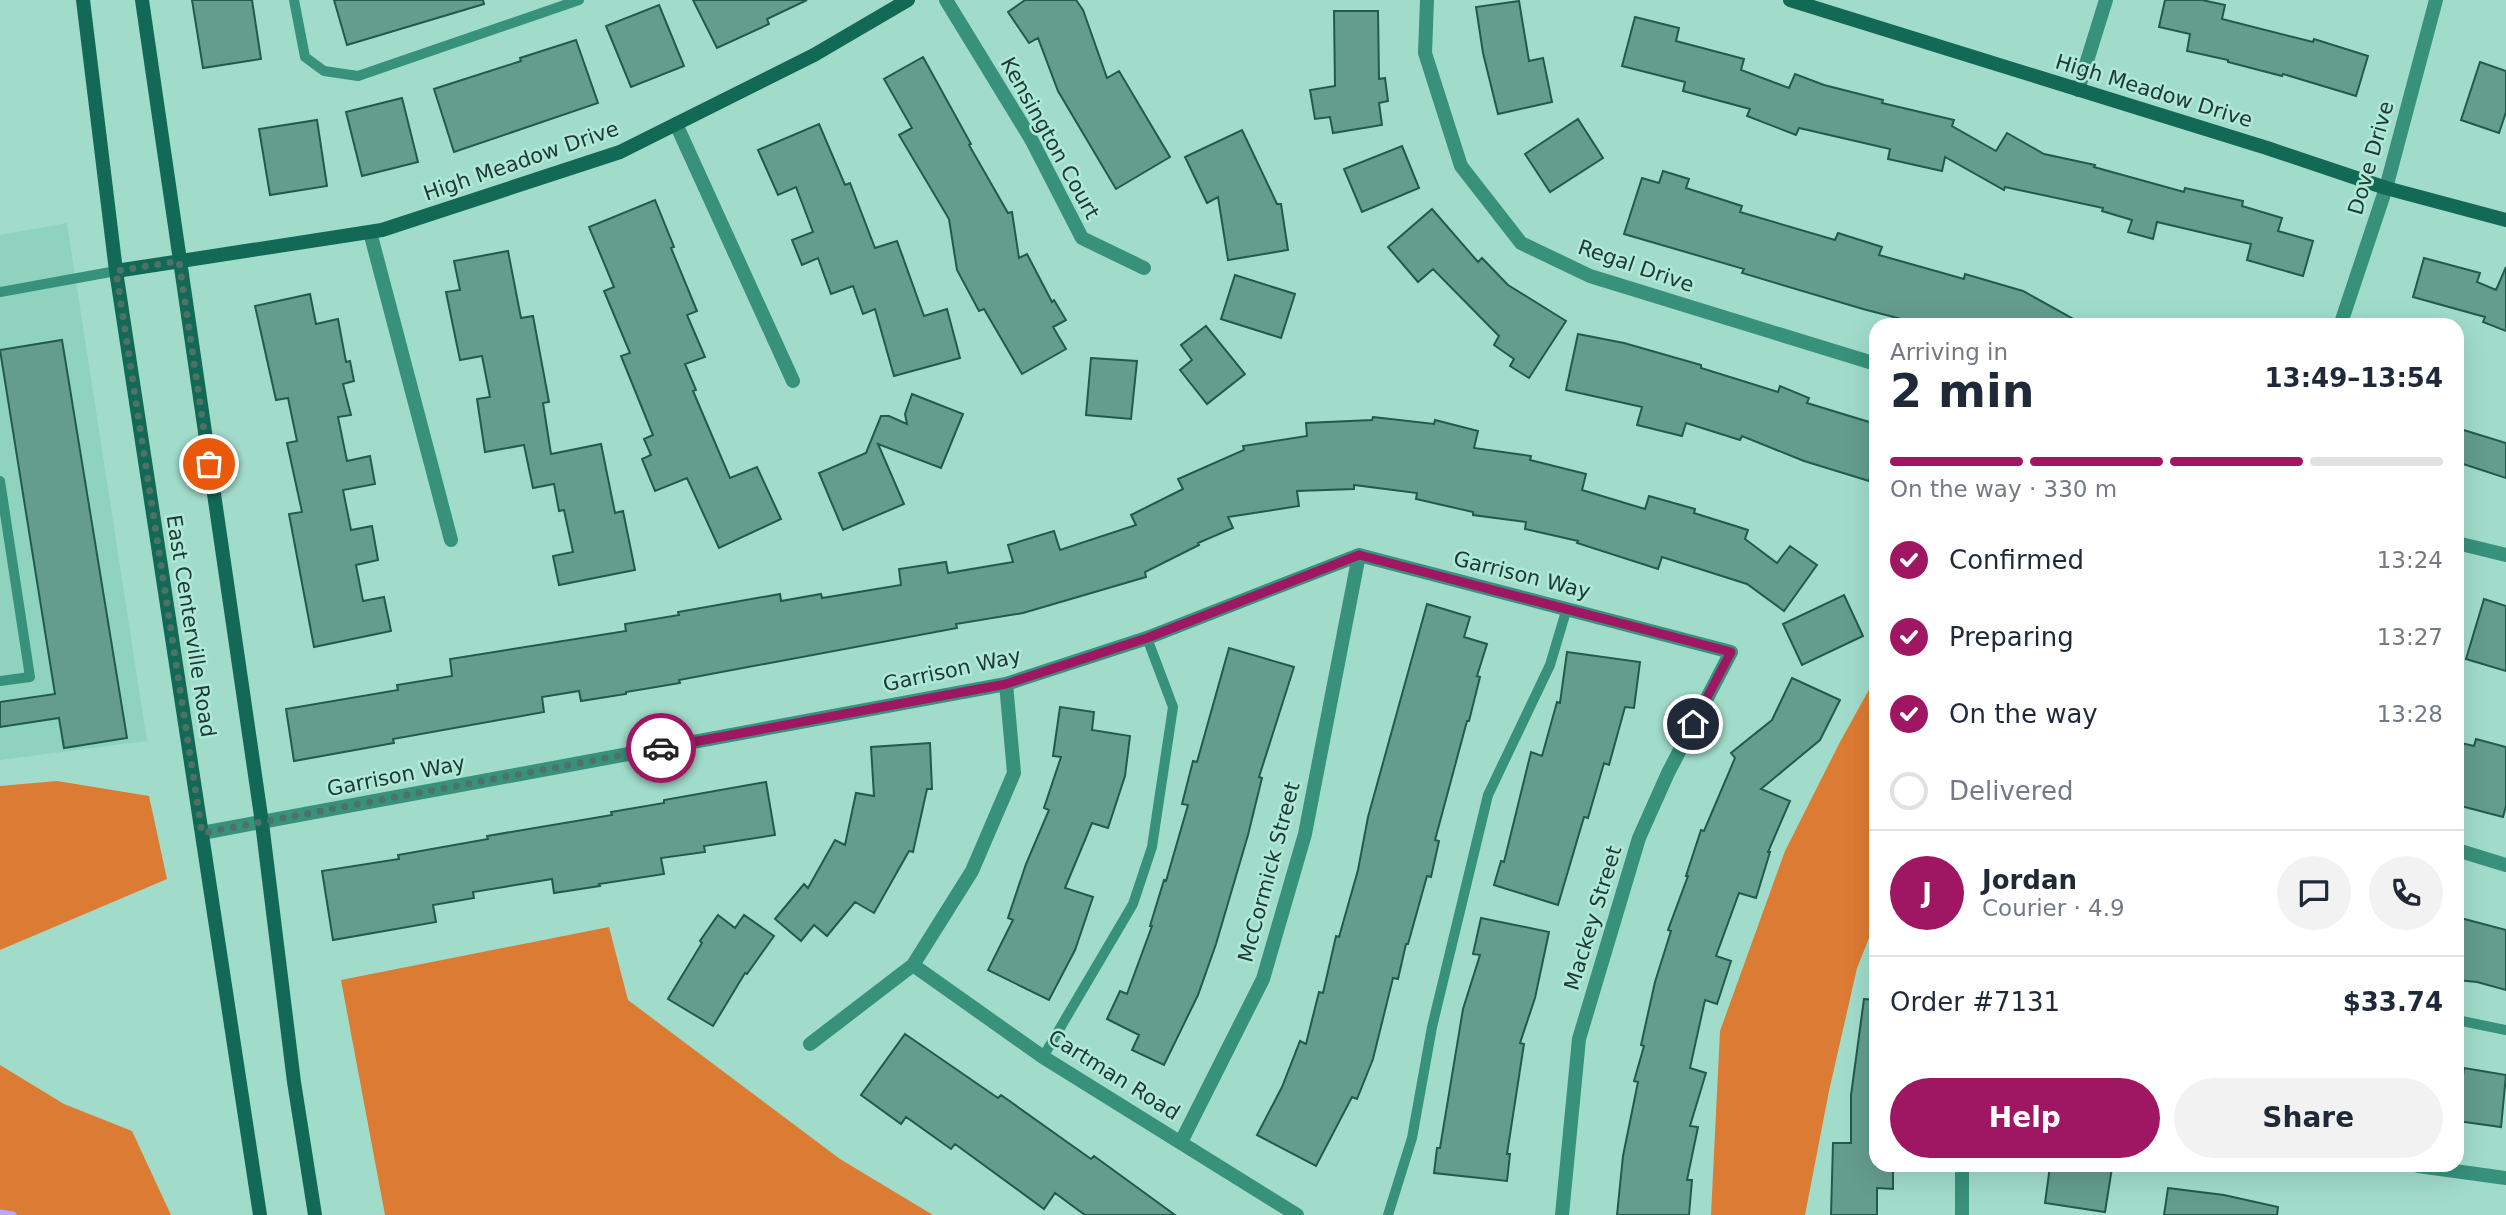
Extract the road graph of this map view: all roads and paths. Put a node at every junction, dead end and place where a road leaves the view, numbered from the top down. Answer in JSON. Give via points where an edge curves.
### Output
{"nodes":[{"id":1,"x":83,"y":0,"type":"edge"},
{"id":2,"x":142,"y":0,"type":"edge"},
{"id":3,"x":294,"y":0,"type":"edge"},
{"id":4,"x":579,"y":0,"type":"edge"},
{"id":5,"x":908,"y":0,"type":"edge"},
{"id":6,"x":946,"y":0,"type":"edge"},
{"id":7,"x":1427,"y":0,"type":"edge"},
{"id":8,"x":1790,"y":0,"type":"edge"},
{"id":9,"x":2106,"y":0,"type":"edge"},
{"id":10,"x":2436,"y":0,"type":"edge"},
{"id":11,"x":2078,"y":90,"type":"junction"},
{"id":12,"x":676,"y":124,"type":"junction"},
{"id":13,"x":2386,"y":188,"type":"junction"},
{"id":14,"x":2506,"y":220,"type":"edge"},
{"id":15,"x":370,"y":232,"type":"junction"},
{"id":16,"x":179,"y":261,"type":"junction"},
{"id":17,"x":1144,"y":268,"type":"dead end"},
{"id":18,"x":116,"y":271,"type":"junction"},
{"id":19,"x":0,"y":292,"type":"edge"},
{"id":20,"x":2343,"y":318,"type":"edge"},
{"id":21,"x":1869,"y":362,"type":"edge"},
{"id":22,"x":793,"y":381,"type":"dead end"},
{"id":23,"x":0,"y":481,"type":"edge"},
{"id":24,"x":451,"y":540,"type":"dead end"},
{"id":25,"x":2464,"y":545,"type":"edge"},
{"id":26,"x":1359,"y":555,"type":"junction"},
{"id":27,"x":2506,"y":555,"type":"edge"},
{"id":28,"x":1567,"y":608,"type":"junction"},
{"id":29,"x":1147,"y":638,"type":"junction"},
{"id":30,"x":1731,"y":652,"type":"joint"},
{"id":31,"x":0,"y":681,"type":"edge"},
{"id":32,"x":1006,"y":684,"type":"junction"},
{"id":33,"x":262,"y":823,"type":"junction"},
{"id":34,"x":202,"y":833,"type":"junction"},
{"id":35,"x":2464,"y":852,"type":"edge"},
{"id":36,"x":2506,"y":864,"type":"edge"},
{"id":37,"x":913,"y":965,"type":"junction"},
{"id":38,"x":2464,"y":1021,"type":"edge"},
{"id":39,"x":2506,"y":1030,"type":"edge"},
{"id":40,"x":810,"y":1044,"type":"dead end"},
{"id":41,"x":1044,"y":1058,"type":"junction"},
{"id":42,"x":1181,"y":1142,"type":"junction"},
{"id":43,"x":1962,"y":1172,"type":"edge"},
{"id":44,"x":2462,"y":1172,"type":"edge"},
{"id":45,"x":2506,"y":1178,"type":"edge"},
{"id":46,"x":260,"y":1215,"type":"edge"},
{"id":47,"x":315,"y":1215,"type":"edge"},
{"id":48,"x":1297,"y":1215,"type":"edge"},
{"id":49,"x":1388,"y":1215,"type":"edge"},
{"id":50,"x":1562,"y":1215,"type":"edge"},
{"id":51,"x":1962,"y":1215,"type":"edge"}],
"edges":[{"from":1,"to":18,"type":"main road","name":"East Centerville Road"},
{"from":2,"to":16,"type":"main road","name":"East Centerville Road"},
{"from":3,"to":4,"type":"lane","via":[[305,57],[324,71],[358,76]]},
{"from":5,"to":12,"type":"main road","name":"High Meadow Drive","via":[[814,55]]},
{"from":6,"to":17,"type":"street","name":"Kensington Court","via":[[1031,139],[1082,238]]},
{"from":7,"to":21,"type":"street","name":"Regal Drive","via":[[1425,53],[1461,166],[1521,243],[1590,276]]},
{"from":8,"to":11,"type":"main road","name":"High Meadow Drive"},
{"from":9,"to":11,"type":"street"},
{"from":10,"to":13,"type":"street","name":"Dove Drive"},
{"from":11,"to":13,"type":"main road","name":"High Meadow Drive"},
{"from":12,"to":15,"type":"main road","name":"High Meadow Drive","via":[[620,152]]},
{"from":12,"to":22,"type":"street"},
{"from":13,"to":14,"type":"main road","name":"High Meadow Drive"},
{"from":13,"to":20,"type":"street","name":"Dove Drive"},
{"from":15,"to":16,"type":"main road","name":"High Meadow Drive"},
{"from":15,"to":24,"type":"street"},
{"from":16,"to":18,"type":"main road","name":"High Meadow Drive"},
{"from":16,"to":33,"type":"main road","name":"East Centerville Road"},
{"from":18,"to":19,"type":"lane"},
{"from":18,"to":34,"type":"main road","name":"East Centerville Road"},
{"from":23,"to":31,"type":"lane","via":[[30,677]]},
{"from":25,"to":27,"type":"street"},
{"from":26,"to":28,"type":"street","name":"Garrison Way"},
{"from":26,"to":29,"type":"street","name":"Garrison Way"},
{"from":26,"to":42,"type":"street","name":"McCormick Street","via":[[1305,834],[1263,979]]},
{"from":28,"to":30,"type":"street","name":"Garrison Way"},
{"from":28,"to":49,"type":"lane","via":[[1550,665],[1488,795],[1432,1027],[1412,1139]]},
{"from":29,"to":32,"type":"street","name":"Garrison Way"},
{"from":29,"to":41,"type":"lane","via":[[1173,707],[1152,847],[1133,904]]},
{"from":30,"to":50,"type":"street","name":"Mackey Street","via":[[1639,838],[1579,1039]]},
{"from":32,"to":33,"type":"street","name":"Garrison Way"},
{"from":32,"to":37,"type":"street","via":[[1014,773],[972,871]]},
{"from":33,"to":34,"type":"street","name":"Garrison Way"},
{"from":33,"to":47,"type":"main road","name":"East Centerville Road"},
{"from":34,"to":46,"type":"main road","name":"East Centerville Road"},
{"from":35,"to":36,"type":"street"},
{"from":37,"to":40,"type":"street"},
{"from":37,"to":41,"type":"street","name":"Cartman Road"},
{"from":38,"to":39,"type":"lane"},
{"from":41,"to":42,"type":"street","name":"Cartman Road"},
{"from":42,"to":48,"type":"street","name":"Cartman Road"},
{"from":43,"to":51,"type":"street"},
{"from":44,"to":45,"type":"street"}]}
